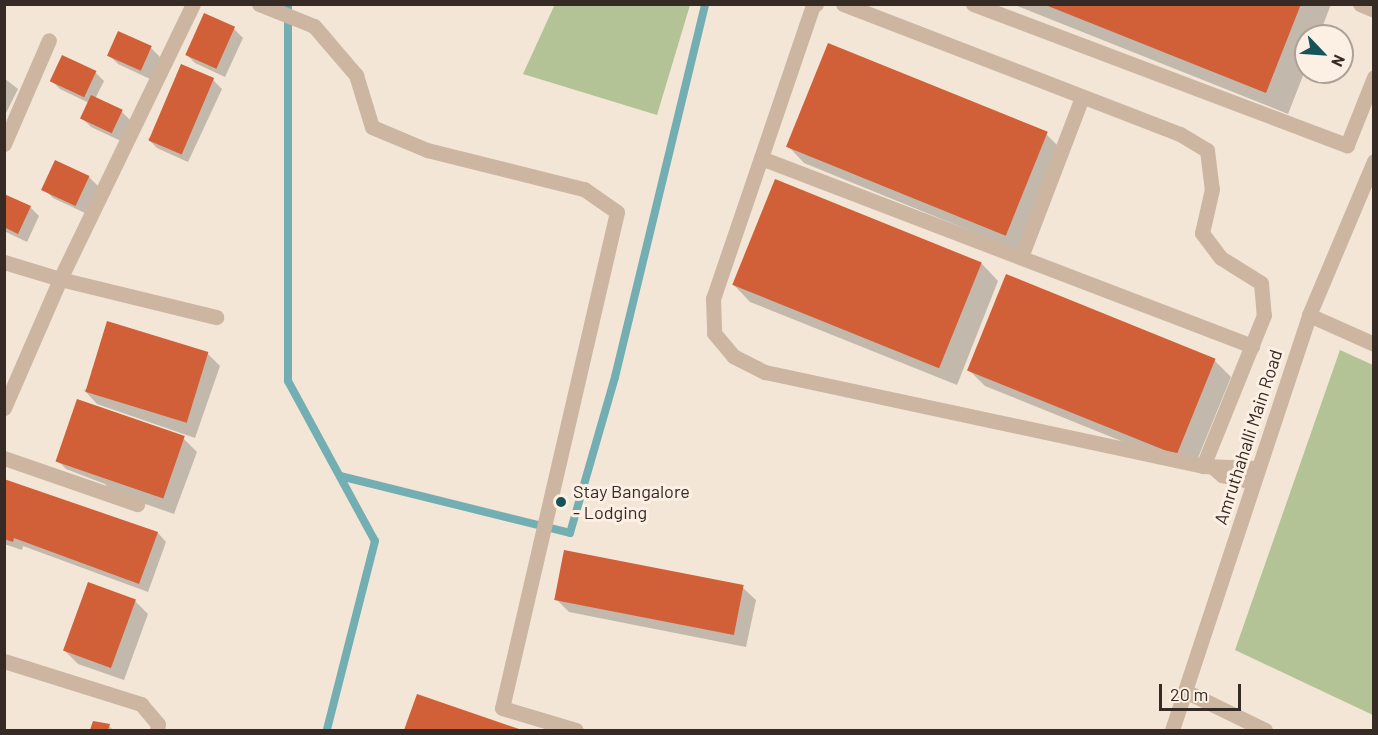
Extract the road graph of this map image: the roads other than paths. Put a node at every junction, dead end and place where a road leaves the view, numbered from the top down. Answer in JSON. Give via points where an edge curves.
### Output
{"nodes":[{"id":1,"x":193,"y":4,"type":"edge"},
{"id":2,"x":259,"y":4,"type":"edge"},
{"id":3,"x":816,"y":4,"type":"edge"},
{"id":4,"x":843,"y":4,"type":"edge"},
{"id":5,"x":973,"y":4,"type":"edge"},
{"id":6,"x":1360,"y":4,"type":"edge"},
{"id":7,"x":1374,"y":10,"type":"edge"},
{"id":8,"x":49,"y":40,"type":"dead end"},
{"id":9,"x":1374,"y":77,"type":"edge"},
{"id":10,"x":1082,"y":96,"type":"junction"},
{"id":11,"x":4,"y":144,"type":"edge"},
{"id":12,"x":761,"y":158,"type":"junction"},
{"id":13,"x":1374,"y":161,"type":"edge"},
{"id":14,"x":1021,"y":257,"type":"junction"},
{"id":15,"x":4,"y":262,"type":"edge"},
{"id":16,"x":60,"y":279,"type":"junction"},
{"id":17,"x":1309,"y":315,"type":"junction"},
{"id":18,"x":216,"y":317,"type":"dead end"},
{"id":19,"x":1374,"y":344,"type":"edge"},
{"id":20,"x":1252,"y":346,"type":"junction"},
{"id":21,"x":4,"y":408,"type":"edge"},
{"id":22,"x":4,"y":458,"type":"edge"},
{"id":23,"x":1208,"y":467,"type":"junction"},
{"id":24,"x":1255,"y":475,"type":"junction"},
{"id":25,"x":137,"y":504,"type":"dead end"},
{"id":26,"x":4,"y":661,"type":"edge"},
{"id":27,"x":1185,"y":691,"type":"junction"},
{"id":28,"x":157,"y":730,"type":"edge"},
{"id":29,"x":576,"y":730,"type":"edge"},
{"id":30,"x":1172,"y":730,"type":"edge"},
{"id":31,"x":1265,"y":730,"type":"edge"}],
"edges":[{"from":1,"to":16,"type":"street"},
{"from":2,"to":29,"type":"street","via":[[314,26],[356,75],[372,127],[427,150],[584,189],[617,212],[502,708]]},
{"from":3,"to":12,"type":"street"},
{"from":4,"to":10,"type":"street"},
{"from":5,"to":9,"type":"street","via":[[1347,146]]},
{"from":6,"to":7,"type":"street"},
{"from":8,"to":11,"type":"street"},
{"from":10,"to":14,"type":"street"},
{"from":10,"to":20,"type":"street","via":[[1180,134],[1207,150],[1212,189],[1202,234],[1221,258],[1261,283],[1264,315]]},
{"from":12,"to":14,"type":"street"},
{"from":12,"to":23,"type":"street","via":[[713,298],[714,333],[732,356],[765,372]]},
{"from":13,"to":17,"type":"street","name":"Amruthahalli Main Road"},
{"from":14,"to":20,"type":"street"},
{"from":15,"to":16,"type":"street"},
{"from":16,"to":18,"type":"street"},
{"from":16,"to":21,"type":"street"},
{"from":17,"to":19,"type":"street"},
{"from":17,"to":24,"type":"street","name":"Amruthahalli Main Road"},
{"from":20,"to":23,"type":"street"},
{"from":22,"to":25,"type":"street"},
{"from":23,"to":24,"type":"street"},
{"from":24,"to":27,"type":"street","name":"Amruthahalli Main Road"},
{"from":26,"to":28,"type":"street","via":[[141,704],[158,724]]},
{"from":27,"to":30,"type":"street","name":"Amruthahalli Main Road"},
{"from":27,"to":31,"type":"street"}]}
